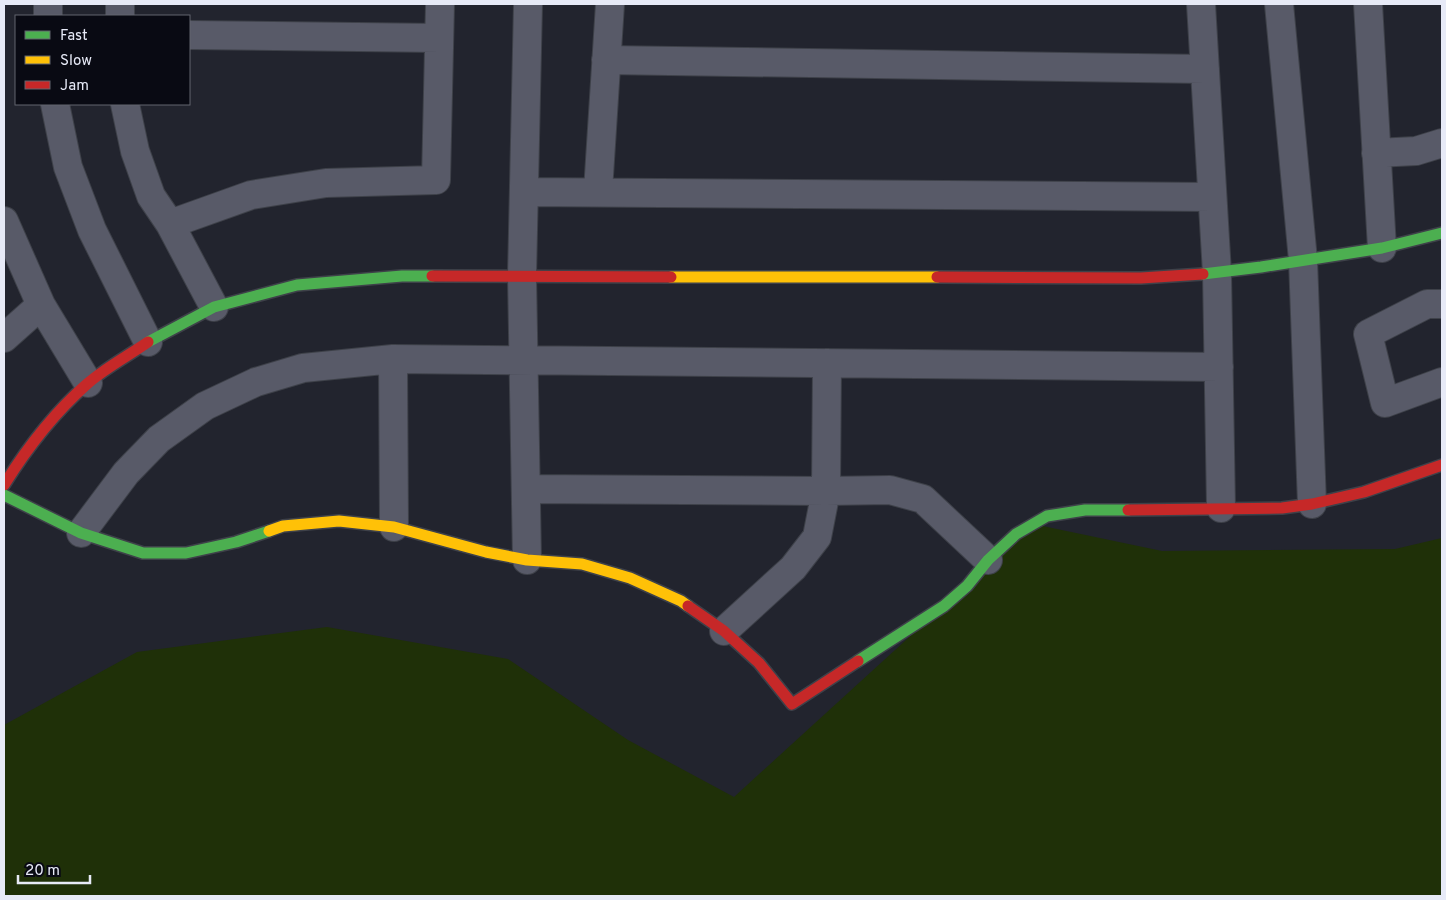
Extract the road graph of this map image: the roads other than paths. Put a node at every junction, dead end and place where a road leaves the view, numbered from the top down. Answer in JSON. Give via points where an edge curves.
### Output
{"nodes":[{"id":1,"x":440,"y":4,"type":"edge"},
{"id":2,"x":528,"y":4,"type":"edge"},
{"id":3,"x":610,"y":4,"type":"edge"},
{"id":4,"x":1201,"y":4,"type":"edge"},
{"id":5,"x":1279,"y":4,"type":"edge"},
{"id":6,"x":1368,"y":4,"type":"edge"},
{"id":7,"x":190,"y":35,"type":"edge"},
{"id":8,"x":439,"y":38,"type":"junction"},
{"id":9,"x":606,"y":60,"type":"junction"},
{"id":10,"x":1205,"y":69,"type":"junction"},
{"id":11,"x":55,"y":105,"type":"edge"},
{"id":12,"x":125,"y":105,"type":"edge"},
{"id":13,"x":1442,"y":142,"type":"edge"},
{"id":14,"x":1376,"y":153,"type":"junction"},
{"id":15,"x":598,"y":191,"type":"junction"},
{"id":16,"x":524,"y":192,"type":"junction"},
{"id":17,"x":1212,"y":197,"type":"junction"},
{"id":18,"x":4,"y":221,"type":"edge"},
{"id":19,"x":170,"y":224,"type":"junction"},
{"id":20,"x":1442,"y":233,"type":"edge"},
{"id":21,"x":1382,"y":248,"type":"junction"},
{"id":22,"x":1303,"y":260,"type":"junction"},
{"id":23,"x":1217,"y":273,"type":"junction"},
{"id":24,"x":522,"y":276,"type":"junction"},
{"id":25,"x":1442,"y":304,"type":"edge"},
{"id":26,"x":41,"y":305,"type":"junction"},
{"id":27,"x":214,"y":307,"type":"junction"},
{"id":28,"x":4,"y":338,"type":"edge"},
{"id":29,"x":148,"y":342,"type":"junction"},
{"id":30,"x":393,"y":358,"type":"junction"},
{"id":31,"x":524,"y":360,"type":"junction"},
{"id":32,"x":827,"y":364,"type":"junction"},
{"id":33,"x":1218,"y":367,"type":"junction"},
{"id":34,"x":1442,"y":382,"type":"edge"},
{"id":35,"x":88,"y":383,"type":"junction"},
{"id":36,"x":1442,"y":465,"type":"edge"},
{"id":37,"x":4,"y":485,"type":"edge"},
{"id":38,"x":526,"y":489,"type":"junction"},
{"id":39,"x":826,"y":491,"type":"junction"},
{"id":40,"x":4,"y":494,"type":"edge"},
{"id":41,"x":1312,"y":504,"type":"junction"},
{"id":42,"x":1221,"y":508,"type":"junction"},
{"id":43,"x":394,"y":527,"type":"junction"},
{"id":44,"x":81,"y":533,"type":"junction"},
{"id":45,"x":527,"y":560,"type":"junction"},
{"id":46,"x":988,"y":560,"type":"junction"},
{"id":47,"x":724,"y":631,"type":"junction"}],
"edges":[{"from":1,"to":8,"type":"street"},
{"from":2,"to":16,"type":"street"},
{"from":3,"to":9,"type":"street"},
{"from":4,"to":10,"type":"street"},
{"from":5,"to":22,"type":"street"},
{"from":6,"to":14,"type":"street"},
{"from":7,"to":8,"type":"street"},
{"from":8,"to":19,"type":"street","via":[[436,180],[326,183],[251,196]]},
{"from":9,"to":10,"type":"street"},
{"from":9,"to":15,"type":"street"},
{"from":10,"to":17,"type":"street"},
{"from":11,"to":29,"type":"street","via":[[68,167],[92,230]]},
{"from":12,"to":19,"type":"street","via":[[134,151],[151,196]]},
{"from":13,"to":14,"type":"street","via":[[1416,151]]},
{"from":14,"to":21,"type":"street"},
{"from":15,"to":16,"type":"street"},
{"from":15,"to":17,"type":"street"},
{"from":16,"to":24,"type":"street"},
{"from":17,"to":23,"type":"street"},
{"from":18,"to":26,"type":"street"},
{"from":19,"to":27,"type":"street"},
{"from":20,"to":21,"type":"street"},
{"from":21,"to":22,"type":"street"},
{"from":22,"to":23,"type":"street"},
{"from":22,"to":41,"type":"street"},
{"from":23,"to":24,"type":"street","via":[[1141,278]]},
{"from":23,"to":33,"type":"street"},
{"from":24,"to":27,"type":"street","via":[[402,276],[297,285]]},
{"from":24,"to":31,"type":"street"},
{"from":25,"to":34,"type":"street","via":[[1427,304],[1368,334],[1385,403]]},
{"from":26,"to":28,"type":"street"},
{"from":26,"to":35,"type":"street"},
{"from":27,"to":29,"type":"street"},
{"from":29,"to":35,"type":"street"},
{"from":30,"to":31,"type":"street"},
{"from":30,"to":43,"type":"street"},
{"from":30,"to":44,"type":"street","via":[[302,368],[256,382],[205,406],[159,439],[126,473]]},
{"from":31,"to":32,"type":"street"},
{"from":31,"to":38,"type":"street"},
{"from":32,"to":33,"type":"street"},
{"from":32,"to":39,"type":"street"},
{"from":33,"to":42,"type":"street"},
{"from":35,"to":37,"type":"street","via":[[50,421]]},
{"from":36,"to":41,"type":"street","via":[[1364,492]]},
{"from":38,"to":39,"type":"street"},
{"from":38,"to":45,"type":"street"},
{"from":39,"to":46,"type":"street","via":[[890,490],[923,499]]},
{"from":39,"to":47,"type":"street","via":[[817,537],[793,568]]},
{"from":40,"to":44,"type":"street"},
{"from":41,"to":42,"type":"street","via":[[1282,508]]},
{"from":42,"to":46,"type":"street","via":[[1085,510],[1047,516],[1016,534]]},
{"from":43,"to":44,"type":"street","via":[[339,522],[283,526],[236,542],[186,553],[144,553]]},
{"from":43,"to":45,"type":"street"},
{"from":45,"to":47,"type":"street","via":[[582,564],[630,578],[681,602]]},
{"from":46,"to":47,"type":"street","via":[[967,586],[944,606],[792,704],[758,663]]}]}
